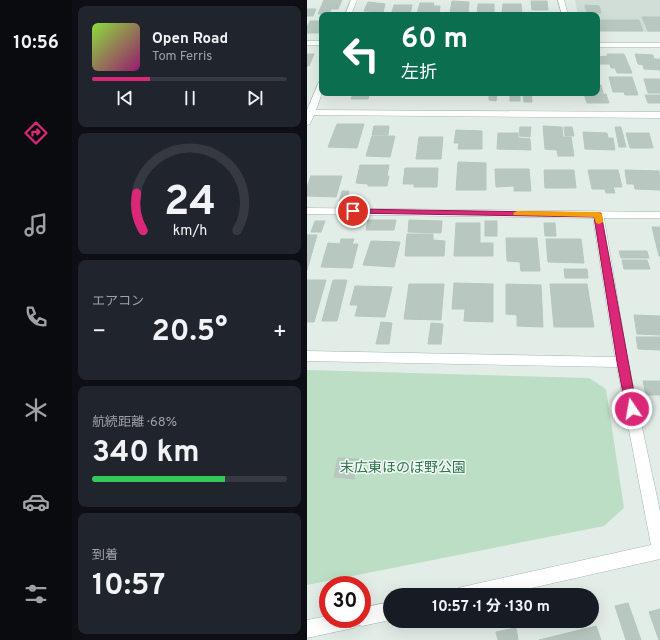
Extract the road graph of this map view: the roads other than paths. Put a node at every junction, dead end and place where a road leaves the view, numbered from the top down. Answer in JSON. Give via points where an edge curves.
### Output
{"nodes":[{"id":1,"x":354,"y":0,"type":"edge"},
{"id":2,"x":561,"y":0,"type":"edge"},
{"id":3,"x":349,"y":12,"type":"edge"},
{"id":4,"x":564,"y":12,"type":"edge"},
{"id":5,"x":307,"y":43,"type":"edge"},
{"id":6,"x":319,"y":43,"type":"edge"},
{"id":7,"x":600,"y":44,"type":"edge"},
{"id":8,"x":660,"y":45,"type":"edge"},
{"id":9,"x":319,"y":90,"type":"edge"},
{"id":10,"x":309,"y":112,"type":"edge"},
{"id":11,"x":660,"y":115,"type":"edge"},
{"id":12,"x":307,"y":122,"type":"edge"},
{"id":13,"x":307,"y":211,"type":"edge"},
{"id":14,"x":598,"y":214,"type":"junction"},
{"id":15,"x":660,"y":215,"type":"edge"},
{"id":16,"x":307,"y":356,"type":"edge"},
{"id":17,"x":622,"y":362,"type":"junction"},
{"id":18,"x":660,"y":550,"type":"edge"},
{"id":19,"x":493,"y":588,"type":"edge"},
{"id":20,"x":383,"y":612,"type":"edge"},
{"id":21,"x":371,"y":615,"type":"edge"},
{"id":22,"x":319,"y":626,"type":"edge"},
{"id":23,"x":307,"y":629,"type":"edge"}],
"edges":[{"from":1,"to":3,"type":"street"},
{"from":2,"to":4,"type":"street"},
{"from":5,"to":6,"type":"street"},
{"from":7,"to":8,"type":"street"},
{"from":9,"to":10,"type":"street"},
{"from":10,"to":11,"type":"street"},
{"from":10,"to":12,"type":"street"},
{"from":13,"to":14,"type":"street"},
{"from":14,"to":15,"type":"street"},
{"from":14,"to":17,"type":"street"},
{"from":16,"to":17,"type":"street"},
{"from":17,"to":18,"type":"street"},
{"from":18,"to":19,"type":"street"},
{"from":20,"to":21,"type":"street"},
{"from":22,"to":23,"type":"street"}]}
